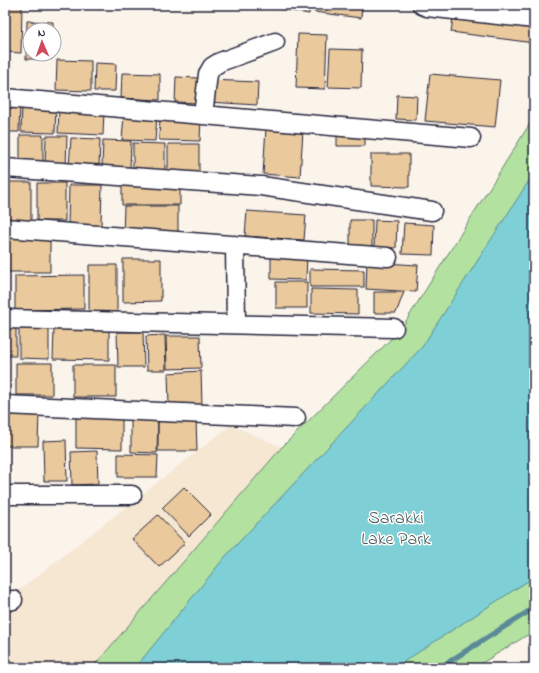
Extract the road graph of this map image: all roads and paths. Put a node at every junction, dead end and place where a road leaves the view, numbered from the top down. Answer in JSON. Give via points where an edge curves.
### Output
{"nodes":[{"id":1,"x":422,"y":5,"type":"edge"},
{"id":2,"x":534,"y":19,"type":"edge"},
{"id":3,"x":275,"y":42,"type":"dead end"},
{"id":4,"x":5,"y":98,"type":"edge"},
{"id":5,"x":203,"y":115,"type":"junction"},
{"id":6,"x":470,"y":138,"type":"dead end"},
{"id":7,"x":5,"y":168,"type":"edge"},
{"id":8,"x":432,"y":211,"type":"dead end"},
{"id":9,"x":5,"y":228,"type":"edge"},
{"id":10,"x":235,"y":245,"type":"junction"},
{"id":11,"x":388,"y":256,"type":"dead end"},
{"id":12,"x":5,"y":319,"type":"edge"},
{"id":13,"x":236,"y":324,"type":"junction"},
{"id":14,"x":394,"y":328,"type":"dead end"},
{"id":15,"x":5,"y":405,"type":"edge"},
{"id":16,"x":296,"y":418,"type":"dead end"},
{"id":17,"x":5,"y":495,"type":"edge"},
{"id":18,"x":132,"y":495,"type":"dead end"}],
"edges":[{"from":1,"to":2,"type":"street","via":[[427,8]]},
{"from":3,"to":5,"type":"street","via":[[212,67],[208,74]]},
{"from":4,"to":5,"type":"street"},
{"from":5,"to":6,"type":"street"},
{"from":7,"to":8,"type":"street","via":[[261,186]]},
{"from":9,"to":10,"type":"street"},
{"from":10,"to":11,"type":"street"},
{"from":10,"to":13,"type":"street"},
{"from":12,"to":13,"type":"street"},
{"from":13,"to":14,"type":"street"},
{"from":15,"to":16,"type":"street"},
{"from":17,"to":18,"type":"street"}]}
